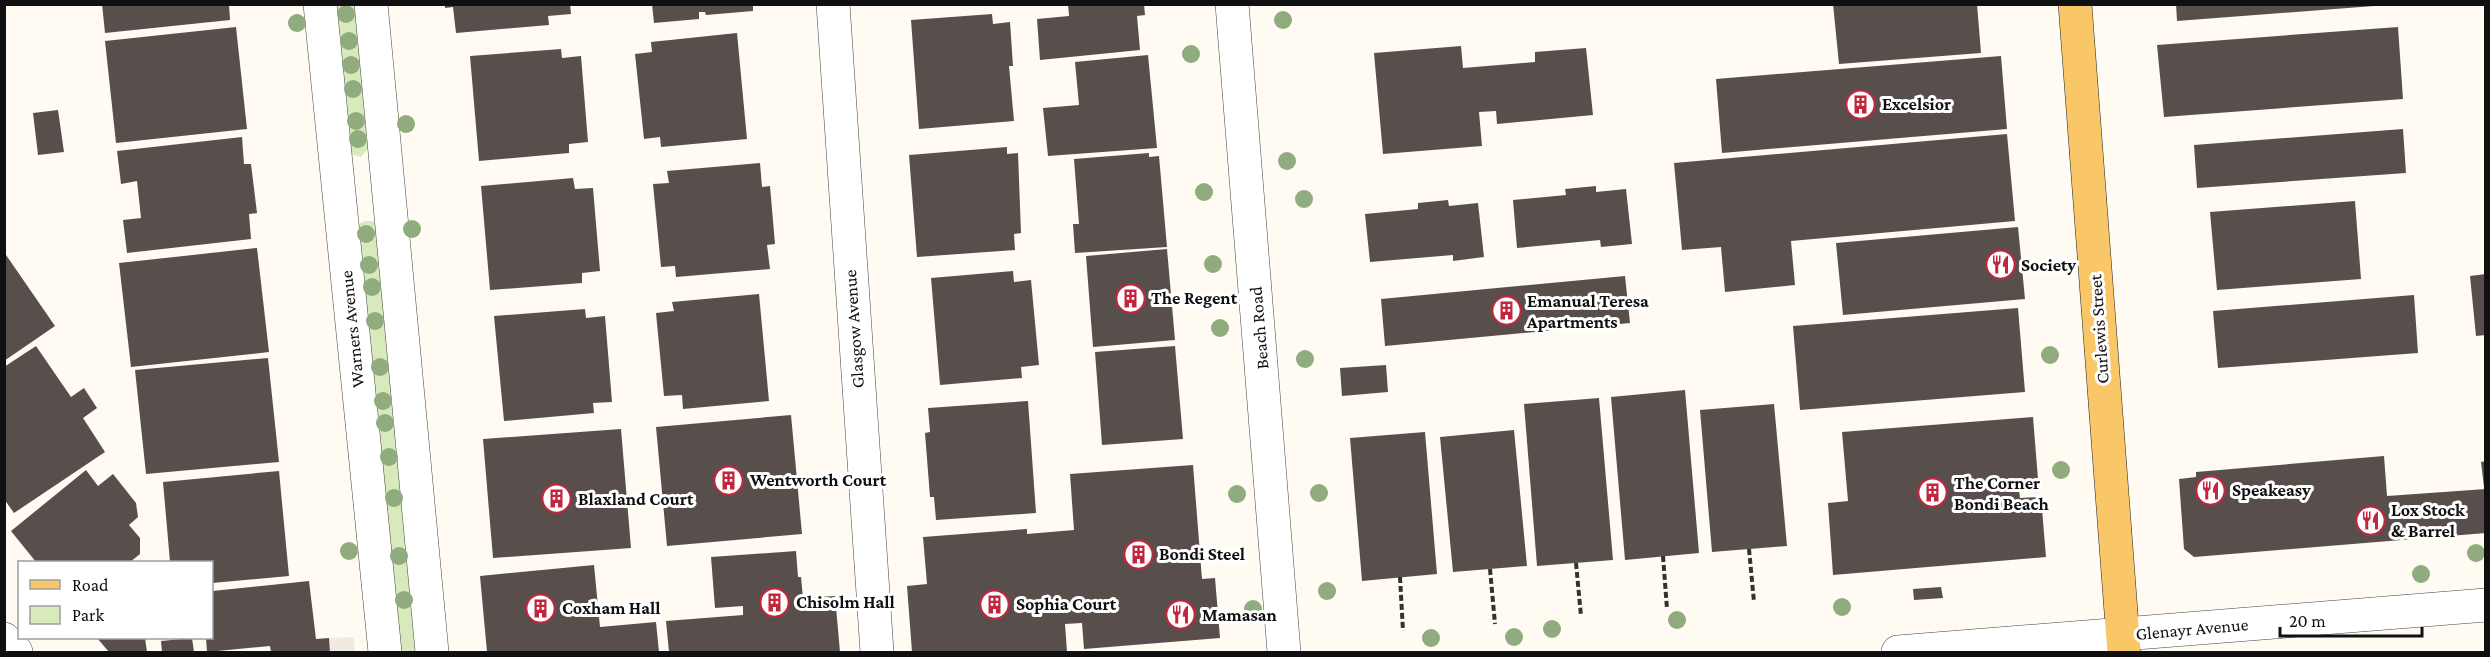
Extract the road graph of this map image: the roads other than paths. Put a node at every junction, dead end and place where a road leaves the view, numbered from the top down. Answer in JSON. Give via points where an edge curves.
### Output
{"nodes":[{"id":1,"x":320,"y":4,"type":"edge"},
{"id":2,"x":371,"y":4,"type":"edge"},
{"id":3,"x":832,"y":4,"type":"edge"},
{"id":4,"x":1232,"y":4,"type":"edge"},
{"id":5,"x":2074,"y":4,"type":"edge"},
{"id":6,"x":388,"y":189,"type":"junction"},
{"id":7,"x":339,"y":194,"type":"junction"},
{"id":8,"x":2486,"y":605,"type":"edge"},
{"id":9,"x":4,"y":639,"type":"edge"},
{"id":10,"x":2123,"y":644,"type":"edge"},
{"id":11,"x":16,"y":652,"type":"edge"},
{"id":12,"x":385,"y":652,"type":"edge"},
{"id":13,"x":432,"y":652,"type":"edge"},
{"id":14,"x":877,"y":652,"type":"edge"},
{"id":15,"x":1284,"y":652,"type":"edge"},
{"id":16,"x":1898,"y":652,"type":"edge"}],
"edges":[{"from":1,"to":7,"type":"street","name":"Warners Avenue"},
{"from":2,"to":6,"type":"street"},
{"from":3,"to":14,"type":"street","name":"Glasgow Avenue"},
{"from":4,"to":15,"type":"street","name":"Beach Road"},
{"from":5,"to":10,"type":"main road","name":"Curlewis Street"},
{"from":6,"to":7,"type":"street"},
{"from":6,"to":13,"type":"street"},
{"from":7,"to":12,"type":"street","name":"Warners Avenue"},
{"from":8,"to":10,"type":"street","name":"Glenayr Avenue"},
{"from":9,"to":11,"type":"street"},
{"from":10,"to":16,"type":"street","name":"Glenayr Avenue"}]}
